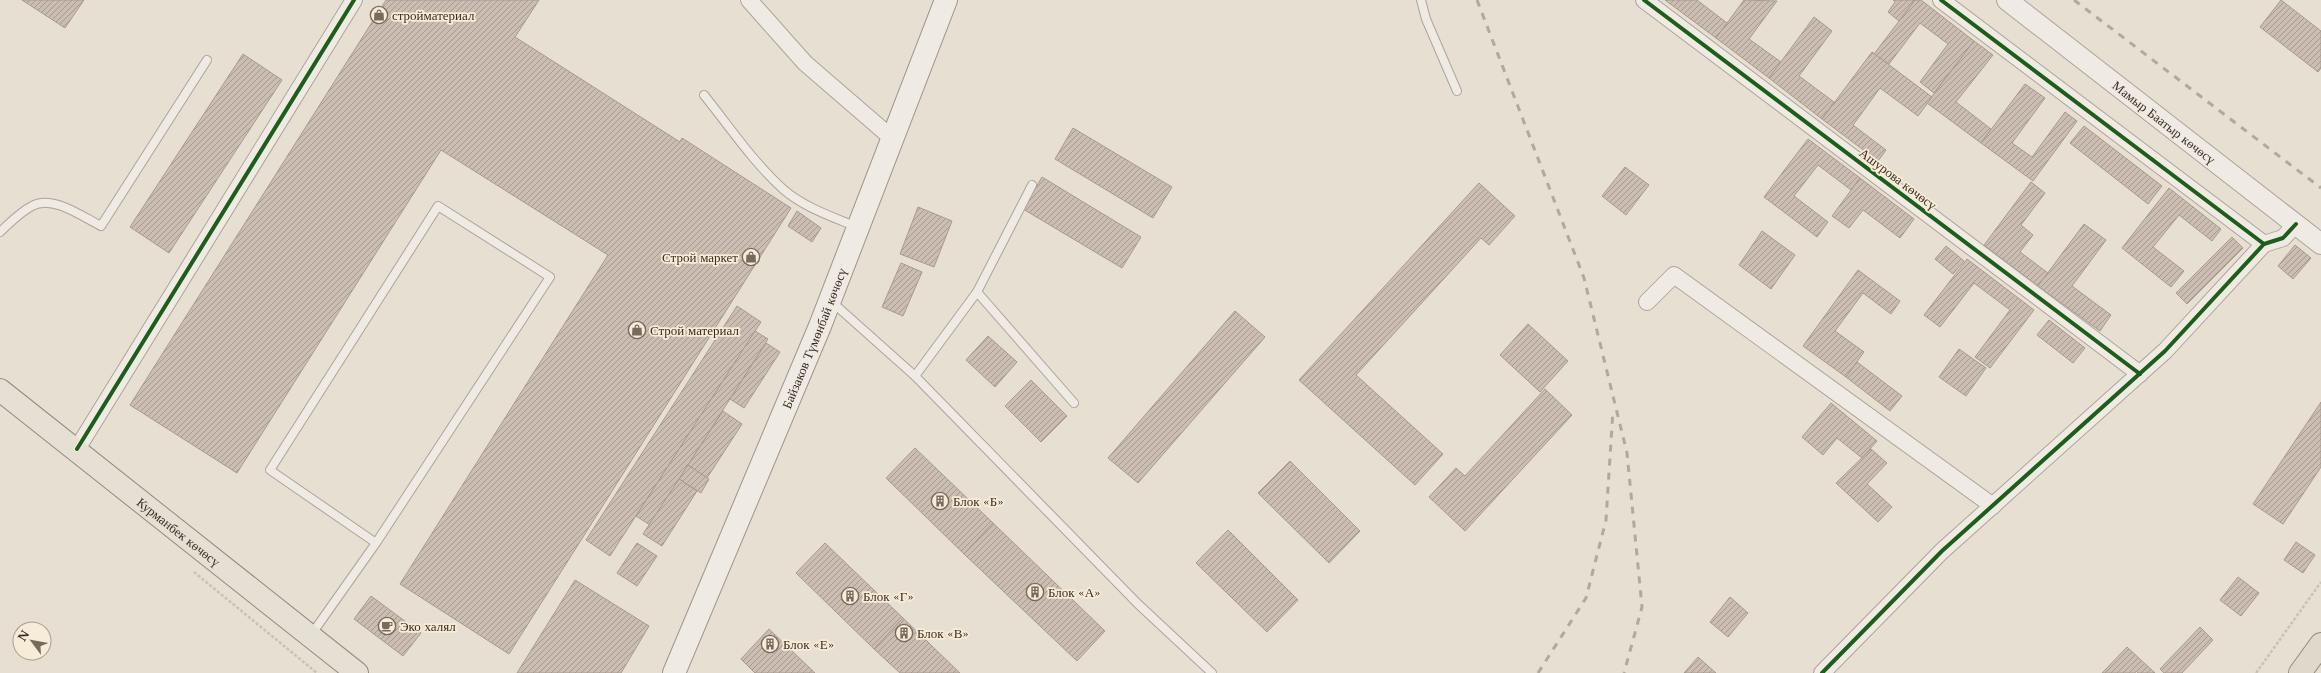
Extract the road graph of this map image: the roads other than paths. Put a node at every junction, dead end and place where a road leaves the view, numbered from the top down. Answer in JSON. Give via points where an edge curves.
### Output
{"nodes":[{"id":1,"x":354,"y":0,"type":"edge"},
{"id":2,"x":749,"y":0,"type":"edge"},
{"id":3,"x":946,"y":0,"type":"edge"},
{"id":4,"x":1421,"y":0,"type":"edge"},
{"id":5,"x":1644,"y":0,"type":"edge"},
{"id":6,"x":1941,"y":0,"type":"edge"},
{"id":7,"x":2007,"y":0,"type":"edge"},
{"id":8,"x":207,"y":60,"type":"dead end"},
{"id":9,"x":1458,"y":91,"type":"dead end"},
{"id":10,"x":704,"y":94,"type":"dead end"},
{"id":11,"x":893,"y":138,"type":"junction"},
{"id":12,"x":1032,"y":185,"type":"dead end"},
{"id":13,"x":2296,"y":224,"type":"junction"},
{"id":14,"x":858,"y":228,"type":"junction"},
{"id":15,"x":0,"y":232,"type":"edge"},
{"id":16,"x":2264,"y":244,"type":"junction"},
{"id":17,"x":2321,"y":244,"type":"edge"},
{"id":18,"x":976,"y":292,"type":"junction"},
{"id":19,"x":829,"y":301,"type":"junction"},
{"id":20,"x":1648,"y":302,"type":"dead end"},
{"id":21,"x":2140,"y":374,"type":"junction"},
{"id":22,"x":915,"y":376,"type":"junction"},
{"id":23,"x":0,"y":390,"type":"edge"},
{"id":24,"x":1074,"y":403,"type":"dead end"},
{"id":25,"x":77,"y":449,"type":"junction"},
{"id":26,"x":1993,"y":506,"type":"junction"},
{"id":27,"x":376,"y":543,"type":"junction"},
{"id":28,"x":310,"y":636,"type":"junction"},
{"id":29,"x":2321,"y":644,"type":"edge"},
{"id":30,"x":357,"y":673,"type":"edge"},
{"id":31,"x":674,"y":673,"type":"edge"},
{"id":32,"x":1212,"y":673,"type":"edge"},
{"id":33,"x":1822,"y":673,"type":"edge"},
{"id":34,"x":2300,"y":673,"type":"edge"}],
"edges":[{"from":1,"to":25,"type":"street"},
{"from":2,"to":11,"type":"street","via":[[805,63]]},
{"from":3,"to":11,"type":"main road","name":"Байзаков Түмөнбай көчөсү"},
{"from":4,"to":9,"type":"lane","via":[[1426,20]]},
{"from":5,"to":21,"type":"street","name":"Ашурова көчөсү"},
{"from":6,"to":16,"type":"street"},
{"from":7,"to":13,"type":"street","name":"Мамыр Баатыр көчөсү"},
{"from":8,"to":15,"type":"lane","via":[[101,226],[62,207],[40,202]]},
{"from":10,"to":14,"type":"lane","via":[[784,190],[811,207]]},
{"from":11,"to":14,"type":"main road","name":"Байзаков Түмөнбай көчөсү"},
{"from":12,"to":18,"type":"lane"},
{"from":13,"to":16,"type":"street","via":[[2283,238]]},
{"from":13,"to":17,"type":"street","name":"Мамыр Баатыр көчөсү"},
{"from":14,"to":19,"type":"main road","name":"Байзаков Түмөнбай көчөсү"},
{"from":16,"to":21,"type":"street","via":[[2165,351]]},
{"from":18,"to":22,"type":"lane"},
{"from":18,"to":24,"type":"lane"},
{"from":19,"to":22,"type":"lane"},
{"from":19,"to":31,"type":"main road","name":"Байзаков Түмөнбай көчөсү"},
{"from":20,"to":26,"type":"street","via":[[1674,275]]},
{"from":21,"to":26,"type":"street"},
{"from":22,"to":32,"type":"lane","via":[[1138,604]]},
{"from":23,"to":25,"type":"main road","name":"Курманбек көчөсү"},
{"from":25,"to":28,"type":"main road","name":"Курманбек көчөсү"},
{"from":26,"to":33,"type":"street","via":[[1942,550]]},
{"from":27,"to":27,"type":"lane","via":[[550,277],[438,206],[270,470]]},
{"from":27,"to":28,"type":"lane"},
{"from":28,"to":30,"type":"main road","name":"Курманбек көчөсү"},
{"from":29,"to":34,"type":"highway"}]}
